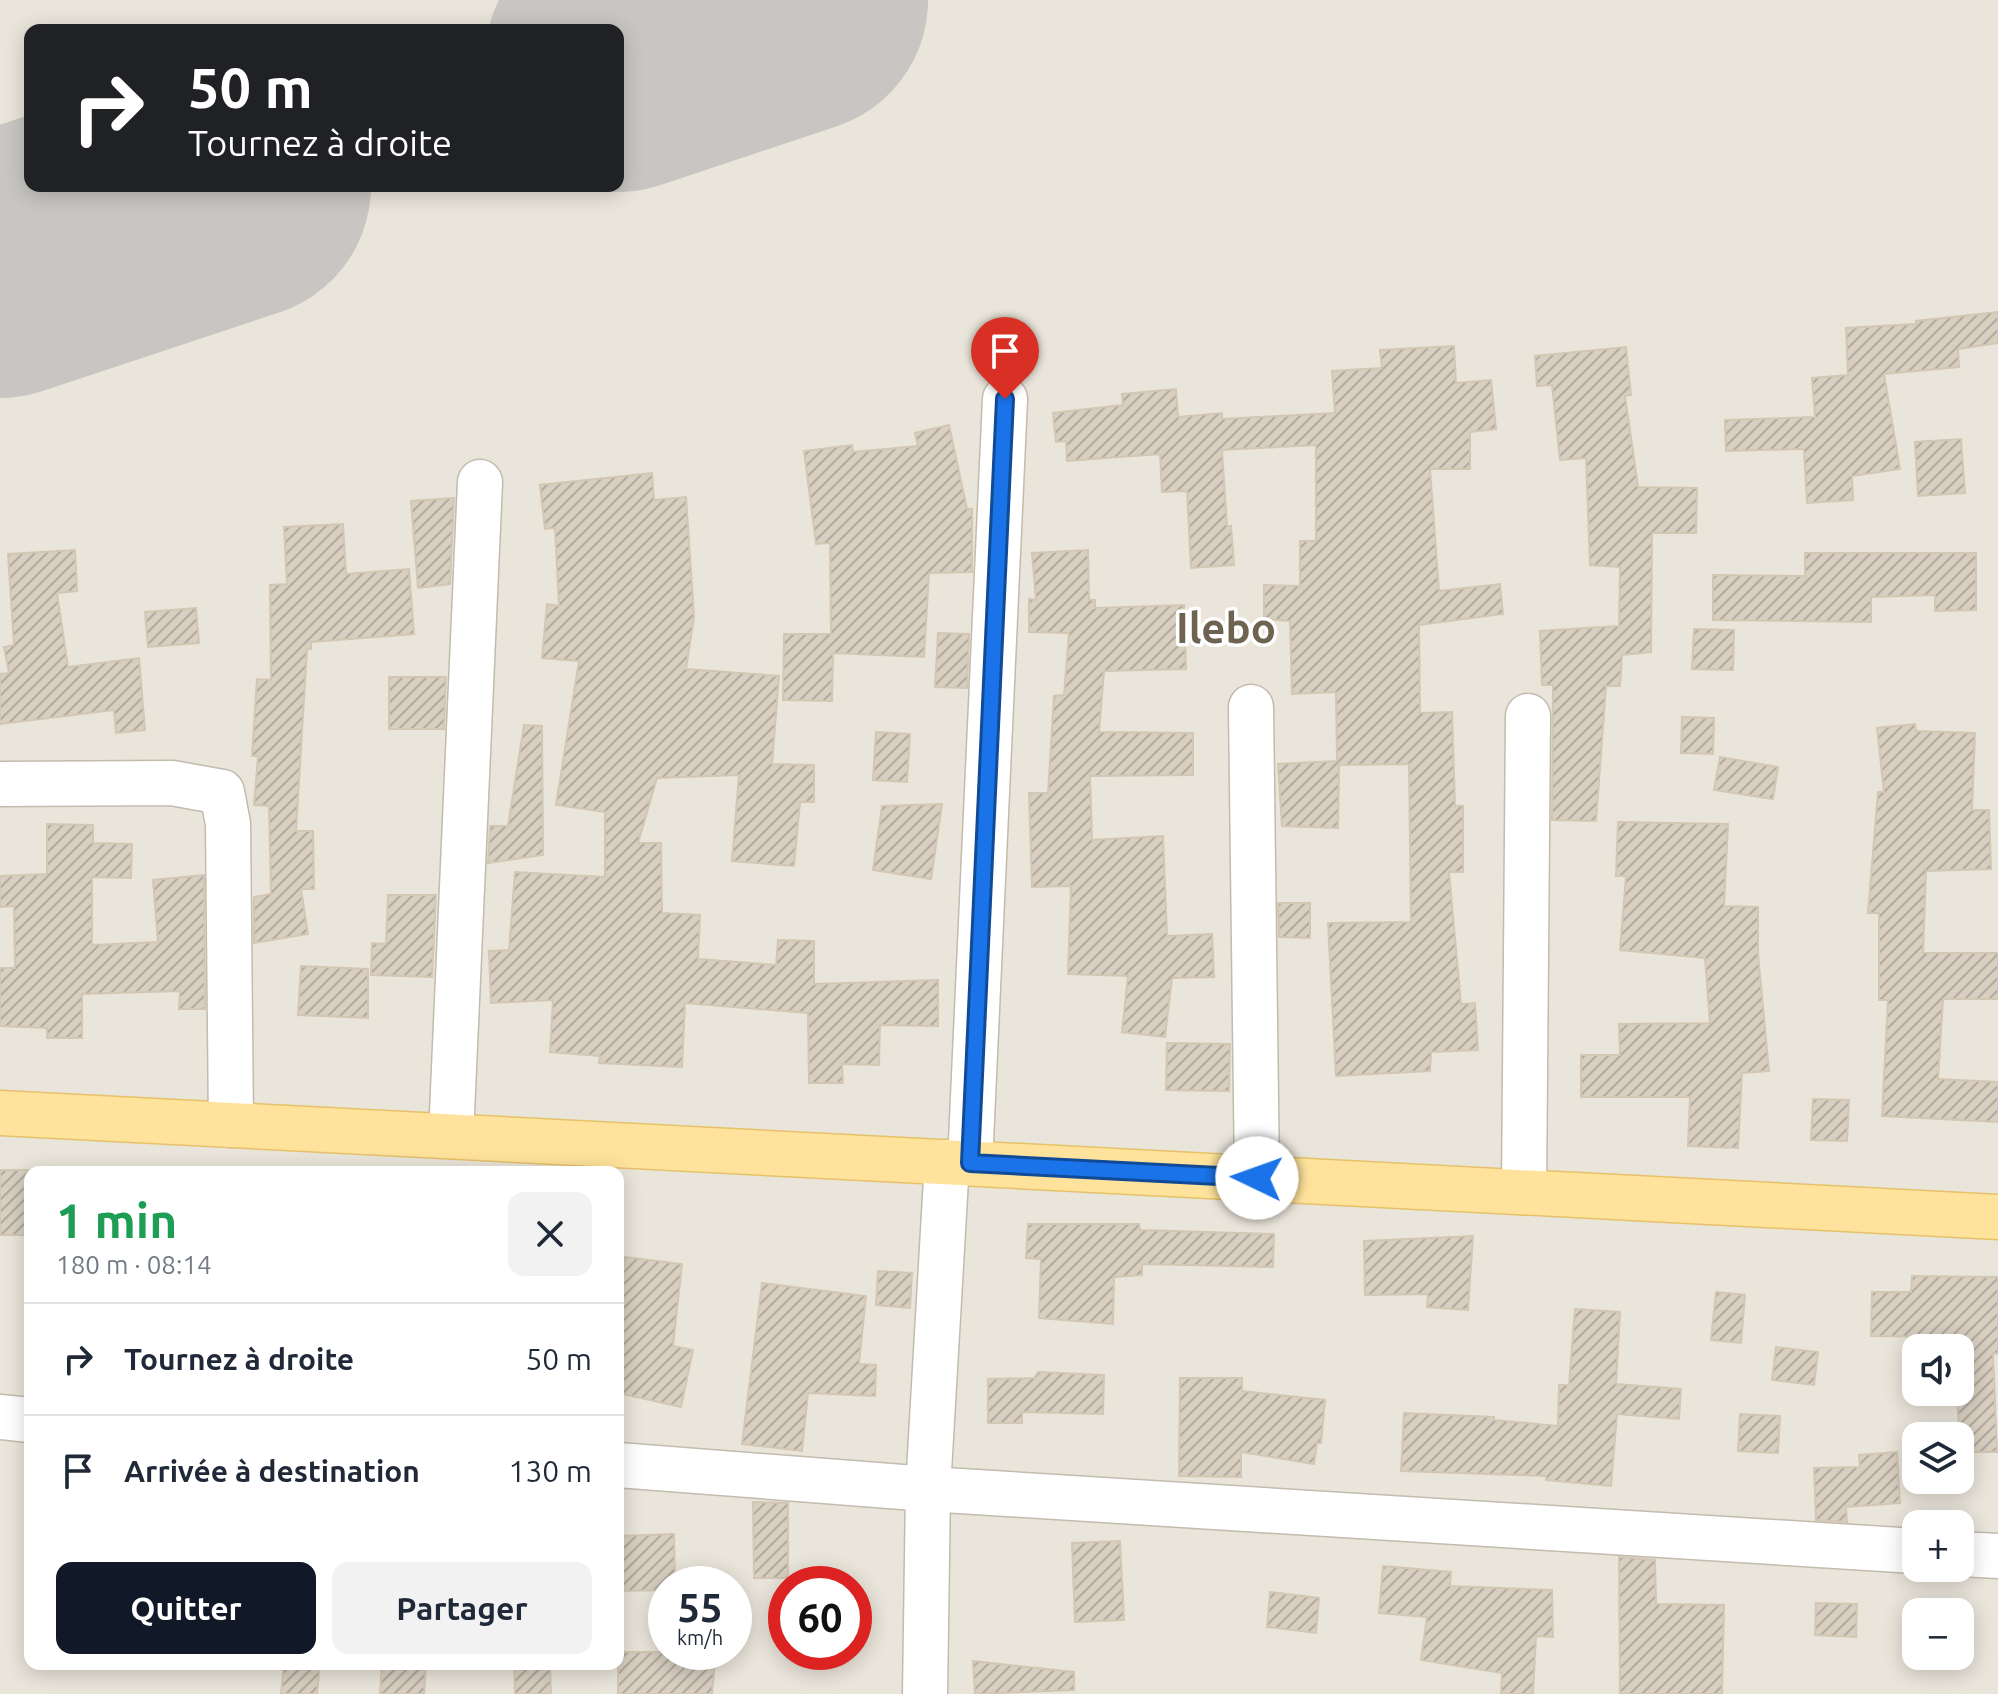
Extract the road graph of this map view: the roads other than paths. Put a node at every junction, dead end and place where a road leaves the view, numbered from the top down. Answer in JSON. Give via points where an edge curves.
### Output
{"nodes":[{"id":1,"x":1005,"y":399,"type":"dead end"},
{"id":2,"x":480,"y":482,"type":"dead end"},
{"id":3,"x":1251,"y":707,"type":"dead end"},
{"id":4,"x":1528,"y":716,"type":"dead end"},
{"id":5,"x":0,"y":784,"type":"edge"},
{"id":6,"x":0,"y":1113,"type":"edge"},
{"id":7,"x":231,"y":1125,"type":"junction"},
{"id":8,"x":451,"y":1136,"type":"junction"},
{"id":9,"x":958,"y":1163,"type":"junction"},
{"id":10,"x":1257,"y":1178,"type":"junction"},
{"id":11,"x":1524,"y":1192,"type":"junction"},
{"id":12,"x":1998,"y":1217,"type":"edge"},
{"id":13,"x":0,"y":1417,"type":"edge"},
{"id":14,"x":24,"y":1419,"type":"edge"},
{"id":15,"x":624,"y":1465,"type":"edge"},
{"id":16,"x":928,"y":1489,"type":"junction"},
{"id":17,"x":1902,"y":1550,"type":"edge"},
{"id":18,"x":1974,"y":1555,"type":"edge"},
{"id":19,"x":1998,"y":1556,"type":"edge"},
{"id":20,"x":925,"y":1694,"type":"edge"}],
"edges":[{"from":1,"to":9,"type":"street"},
{"from":2,"to":8,"type":"street"},
{"from":3,"to":10,"type":"street"},
{"from":4,"to":11,"type":"street"},
{"from":5,"to":7,"type":"street","via":[[172,783],[222,792],[228,824]]},
{"from":6,"to":7,"type":"main road"},
{"from":7,"to":8,"type":"main road"},
{"from":8,"to":9,"type":"main road"},
{"from":9,"to":10,"type":"main road"},
{"from":9,"to":16,"type":"street"},
{"from":10,"to":11,"type":"main road"},
{"from":11,"to":12,"type":"main road"},
{"from":13,"to":14,"type":"street"},
{"from":15,"to":16,"type":"street"},
{"from":16,"to":17,"type":"street"},
{"from":16,"to":20,"type":"street"},
{"from":18,"to":19,"type":"street"}]}
